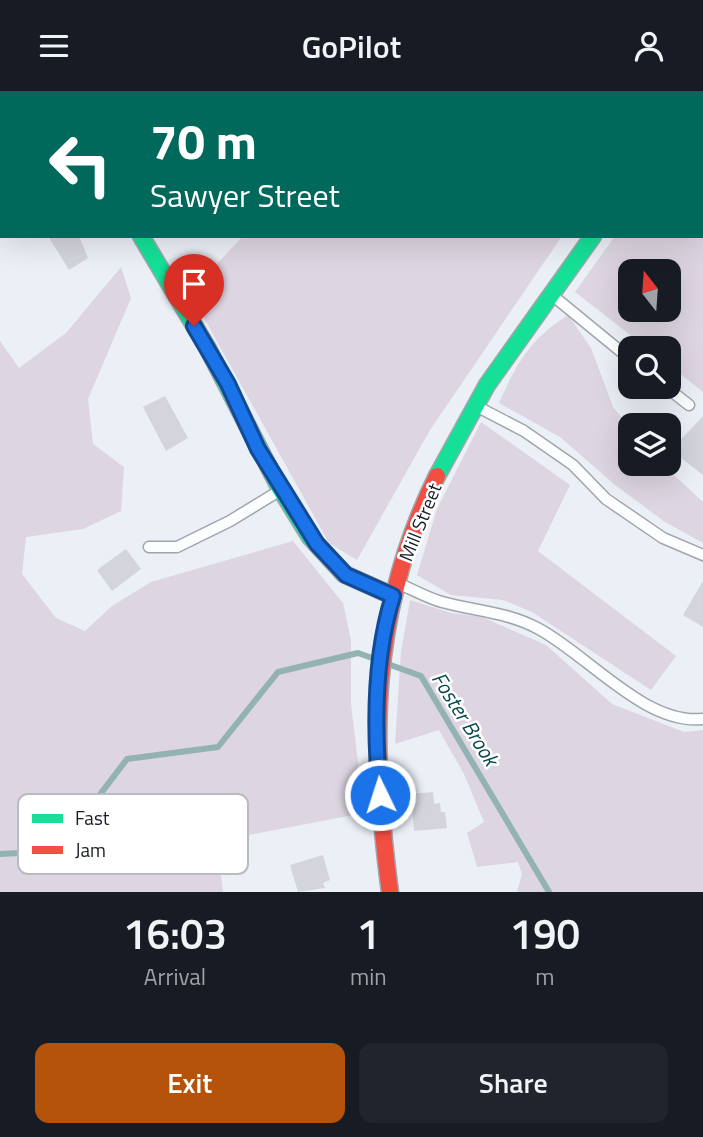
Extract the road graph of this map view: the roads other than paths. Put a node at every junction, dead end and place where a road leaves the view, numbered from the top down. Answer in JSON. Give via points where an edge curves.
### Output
{"nodes":[{"id":1,"x":142,"y":238,"type":"edge"},
{"id":2,"x":592,"y":238,"type":"edge"},
{"id":3,"x":552,"y":295,"type":"junction"},
{"id":4,"x":618,"y":349,"type":"edge"},
{"id":5,"x":681,"y":399,"type":"edge"},
{"id":6,"x":476,"y":405,"type":"junction"},
{"id":7,"x":689,"y":405,"type":"dead end"},
{"id":8,"x":282,"y":489,"type":"junction"},
{"id":9,"x":149,"y":547,"type":"dead end"},
{"id":10,"x":703,"y":555,"type":"edge"},
{"id":11,"x":395,"y":590,"type":"junction"},
{"id":12,"x":703,"y":719,"type":"edge"},
{"id":13,"x":390,"y":892,"type":"edge"}],
"edges":[{"from":1,"to":8,"type":"street","via":[[228,384]]},
{"from":2,"to":3,"type":"street","name":"Mill Street"},
{"from":3,"to":4,"type":"lane"},
{"from":3,"to":6,"type":"street","name":"Mill Street"},
{"from":5,"to":7,"type":"lane"},
{"from":6,"to":10,"type":"lane","via":[[573,465],[606,499],[663,538]]},
{"from":6,"to":11,"type":"street","name":"Mill Street","via":[[425,500]]},
{"from":8,"to":9,"type":"lane","via":[[177,547]]},
{"from":8,"to":11,"type":"street","via":[[328,559],[346,575]]},
{"from":11,"to":12,"type":"lane","via":[[490,610],[538,628],[651,708],[686,721]]},
{"from":11,"to":13,"type":"street","name":"Mill Street","via":[[379,679],[378,771]]}]}
